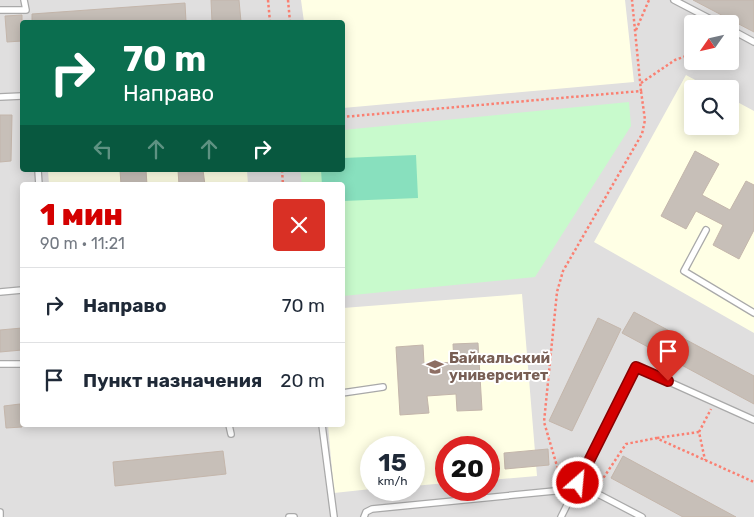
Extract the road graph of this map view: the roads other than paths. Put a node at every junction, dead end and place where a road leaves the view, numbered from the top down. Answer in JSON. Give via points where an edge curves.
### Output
{"nodes":[{"id":1,"x":24,"y":0,"type":"edge"},
{"id":2,"x":674,"y":0,"type":"edge"},
{"id":3,"x":0,"y":10,"type":"edge"},
{"id":4,"x":703,"y":15,"type":"edge"},
{"id":5,"x":739,"y":34,"type":"edge"},
{"id":6,"x":754,"y":42,"type":"edge"},
{"id":7,"x":20,"y":96,"type":"edge"},
{"id":8,"x":0,"y":97,"type":"edge"},
{"id":9,"x":706,"y":230,"type":"dead end"},
{"id":10,"x":20,"y":290,"type":"edge"},
{"id":11,"x":0,"y":292,"type":"edge"},
{"id":12,"x":754,"y":313,"type":"edge"},
{"id":13,"x":0,"y":364,"type":"edge"},
{"id":14,"x":20,"y":364,"type":"edge"},
{"id":15,"x":383,"y":387,"type":"dead end"},
{"id":16,"x":345,"y":393,"type":"edge"},
{"id":17,"x":754,"y":420,"type":"edge"},
{"id":18,"x":229,"y":427,"type":"edge"},
{"id":19,"x":322,"y":427,"type":"edge"},
{"id":20,"x":231,"y":434,"type":"dead end"},
{"id":21,"x":576,"y":486,"type":"junction"},
{"id":22,"x":0,"y":512,"type":"edge"},
{"id":23,"x":0,"y":517,"type":"edge"},
{"id":24,"x":289,"y":517,"type":"edge"},
{"id":25,"x":294,"y":517,"type":"edge"},
{"id":26,"x":334,"y":517,"type":"edge"},
{"id":27,"x":364,"y":517,"type":"edge"},
{"id":28,"x":561,"y":517,"type":"edge"},
{"id":29,"x":642,"y":517,"type":"edge"}],
"edges":[{"from":1,"to":3,"type":"lane","via":[[26,10]]},
{"from":2,"to":4,"type":"lane"},
{"from":5,"to":6,"type":"lane"},
{"from":7,"to":8,"type":"lane"},
{"from":9,"to":12,"type":"lane","via":[[684,271]]},
{"from":10,"to":11,"type":"lane"},
{"from":13,"to":14,"type":"lane"},
{"from":15,"to":16,"type":"lane"},
{"from":17,"to":21,"type":"lane","via":[[636,367]]},
{"from":18,"to":20,"type":"lane"},
{"from":19,"to":26,"type":"lane"},
{"from":21,"to":27,"type":"lane","via":[[564,490],[372,509]]},
{"from":21,"to":28,"type":"lane"},
{"from":21,"to":29,"type":"lane"},
{"from":22,"to":23,"type":"lane"},
{"from":24,"to":25,"type":"lane"}]}
